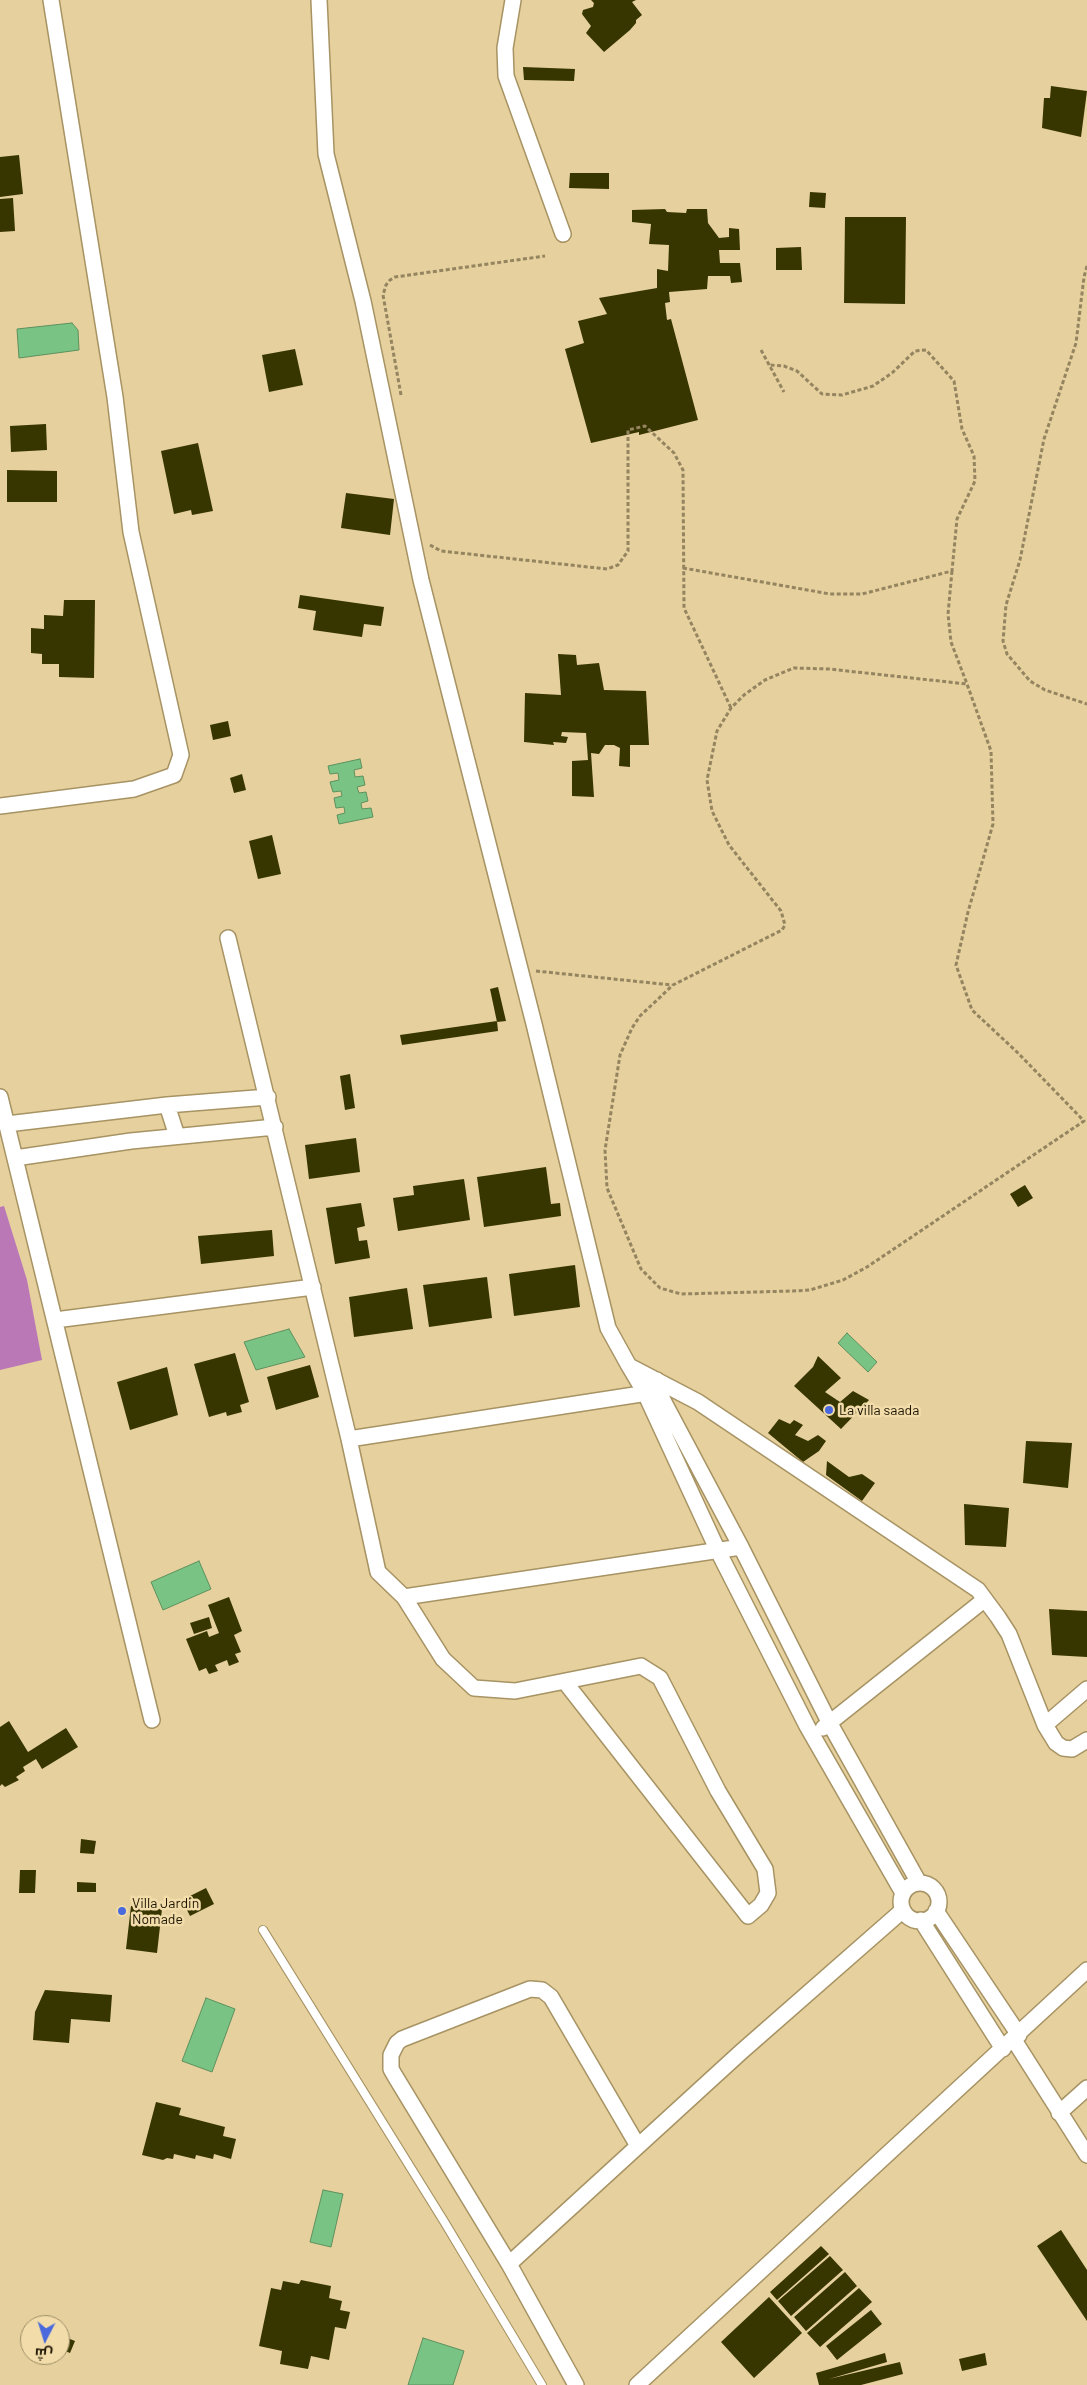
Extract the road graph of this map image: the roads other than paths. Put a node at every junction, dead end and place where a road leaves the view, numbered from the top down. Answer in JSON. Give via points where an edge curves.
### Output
{"nodes":[{"id":1,"x":51,"y":0,"type":"edge"},
{"id":2,"x":319,"y":0,"type":"edge"},
{"id":3,"x":513,"y":0,"type":"edge"},
{"id":4,"x":563,"y":234,"type":"dead end"},
{"id":5,"x":0,"y":806,"type":"edge"},
{"id":6,"x":228,"y":938,"type":"dead end"},
{"id":7,"x":0,"y":1097,"type":"edge"},
{"id":8,"x":268,"y":1097,"type":"junction"},
{"id":9,"x":167,"y":1105,"type":"junction"},
{"id":10,"x":7,"y":1124,"type":"junction"},
{"id":11,"x":275,"y":1127,"type":"junction"},
{"id":12,"x":177,"y":1136,"type":"junction"},
{"id":13,"x":15,"y":1158,"type":"junction"},
{"id":14,"x":313,"y":1287,"type":"junction"},
{"id":15,"x":55,"y":1320,"type":"junction"},
{"id":16,"x":654,"y":1388,"type":"junction"},
{"id":17,"x":349,"y":1439,"type":"junction"},
{"id":18,"x":741,"y":1547,"type":"junction"},
{"id":19,"x":718,"y":1551,"type":"junction"},
{"id":20,"x":404,"y":1597,"type":"junction"},
{"id":21,"x":984,"y":1600,"type":"junction"},
{"id":22,"x":565,"y":1682,"type":"junction"},
{"id":23,"x":1087,"y":1689,"type":"edge"},
{"id":24,"x":152,"y":1720,"type":"dead end"},
{"id":25,"x":829,"y":1722,"type":"junction"},
{"id":26,"x":1045,"y":1725,"type":"junction"},
{"id":27,"x":813,"y":1736,"type":"junction"},
{"id":28,"x":1087,"y":1740,"type":"edge"},
{"id":29,"x":919,"y":1883,"type":"junction"},
{"id":30,"x":904,"y":1893,"type":"junction"},
{"id":31,"x":903,"y":1910,"type":"junction"},
{"id":32,"x":936,"y":1911,"type":"junction"},
{"id":33,"x":921,"y":1920,"type":"junction"},
{"id":34,"x":263,"y":1930,"type":"dead end"},
{"id":35,"x":1087,"y":1970,"type":"edge"},
{"id":36,"x":1012,"y":2041,"type":"junction"},
{"id":37,"x":1087,"y":2088,"type":"edge"},
{"id":38,"x":1059,"y":2113,"type":"junction"},
{"id":39,"x":638,"y":2146,"type":"junction"},
{"id":40,"x":1087,"y":2155,"type":"edge"},
{"id":41,"x":509,"y":2264,"type":"junction"},
{"id":42,"x":542,"y":2385,"type":"edge"},
{"id":43,"x":576,"y":2385,"type":"edge"},
{"id":44,"x":636,"y":2385,"type":"edge"}],
"edges":[{"from":1,"to":5,"type":"street","via":[[115,397],[131,532],[181,756],[174,775],[134,789]]},
{"from":2,"to":16,"type":"street","via":[[326,154],[363,301],[421,580],[521,969],[608,1328],[629,1366]]},
{"from":3,"to":4,"type":"street","via":[[505,48],[506,76]]},
{"from":6,"to":8,"type":"street"},
{"from":7,"to":10,"type":"street"},
{"from":8,"to":9,"type":"street"},
{"from":8,"to":11,"type":"street"},
{"from":9,"to":10,"type":"street"},
{"from":9,"to":12,"type":"street"},
{"from":10,"to":13,"type":"street"},
{"from":11,"to":12,"type":"street"},
{"from":11,"to":14,"type":"street"},
{"from":12,"to":13,"type":"street"},
{"from":13,"to":15,"type":"street"},
{"from":14,"to":15,"type":"street"},
{"from":14,"to":17,"type":"street"},
{"from":15,"to":24,"type":"street"},
{"from":16,"to":17,"type":"street"},
{"from":16,"to":18,"type":"street"},
{"from":16,"to":19,"type":"street"},
{"from":16,"to":21,"type":"street","via":[[698,1402],[966,1581],[978,1590]]},
{"from":17,"to":20,"type":"street","via":[[378,1572]]},
{"from":18,"to":19,"type":"street"},
{"from":18,"to":25,"type":"street"},
{"from":19,"to":20,"type":"street"},
{"from":19,"to":27,"type":"street"},
{"from":20,"to":22,"type":"street","via":[[443,1658],[474,1688],[514,1691]]},
{"from":21,"to":25,"type":"street"},
{"from":21,"to":26,"type":"street","via":[[1008,1634]]},
{"from":22,"to":22,"type":"street","via":[[641,1666],[660,1678],[718,1791],[765,1869],[768,1893],[761,1905],[748,1916]]},
{"from":23,"to":26,"type":"street"},
{"from":25,"to":27,"type":"street"},
{"from":25,"to":29,"type":"street"},
{"from":26,"to":28,"type":"street","via":[[1063,1748],[1072,1750]]},
{"from":27,"to":30,"type":"street"},
{"from":29,"to":30,"type":"street","via":[[910,1885]]},
{"from":29,"to":32,"type":"street","via":[[931,1886],[936,1892]]},
{"from":30,"to":31,"type":"street"},
{"from":31,"to":33,"type":"street","via":[[914,1920]]},
{"from":31,"to":39,"type":"street"},
{"from":32,"to":33,"type":"street"},
{"from":32,"to":36,"type":"street"},
{"from":33,"to":36,"type":"street"},
{"from":34,"to":42,"type":"lane"},
{"from":35,"to":36,"type":"street"},
{"from":36,"to":38,"type":"street"},
{"from":36,"to":44,"type":"street"},
{"from":37,"to":38,"type":"street"},
{"from":38,"to":40,"type":"street"},
{"from":39,"to":41,"type":"street"},
{"from":39,"to":41,"type":"street","via":[[550,1997],[542,1990],[530,1989],[397,2043],[390,2055],[391,2069]]},
{"from":41,"to":43,"type":"street"}]}
